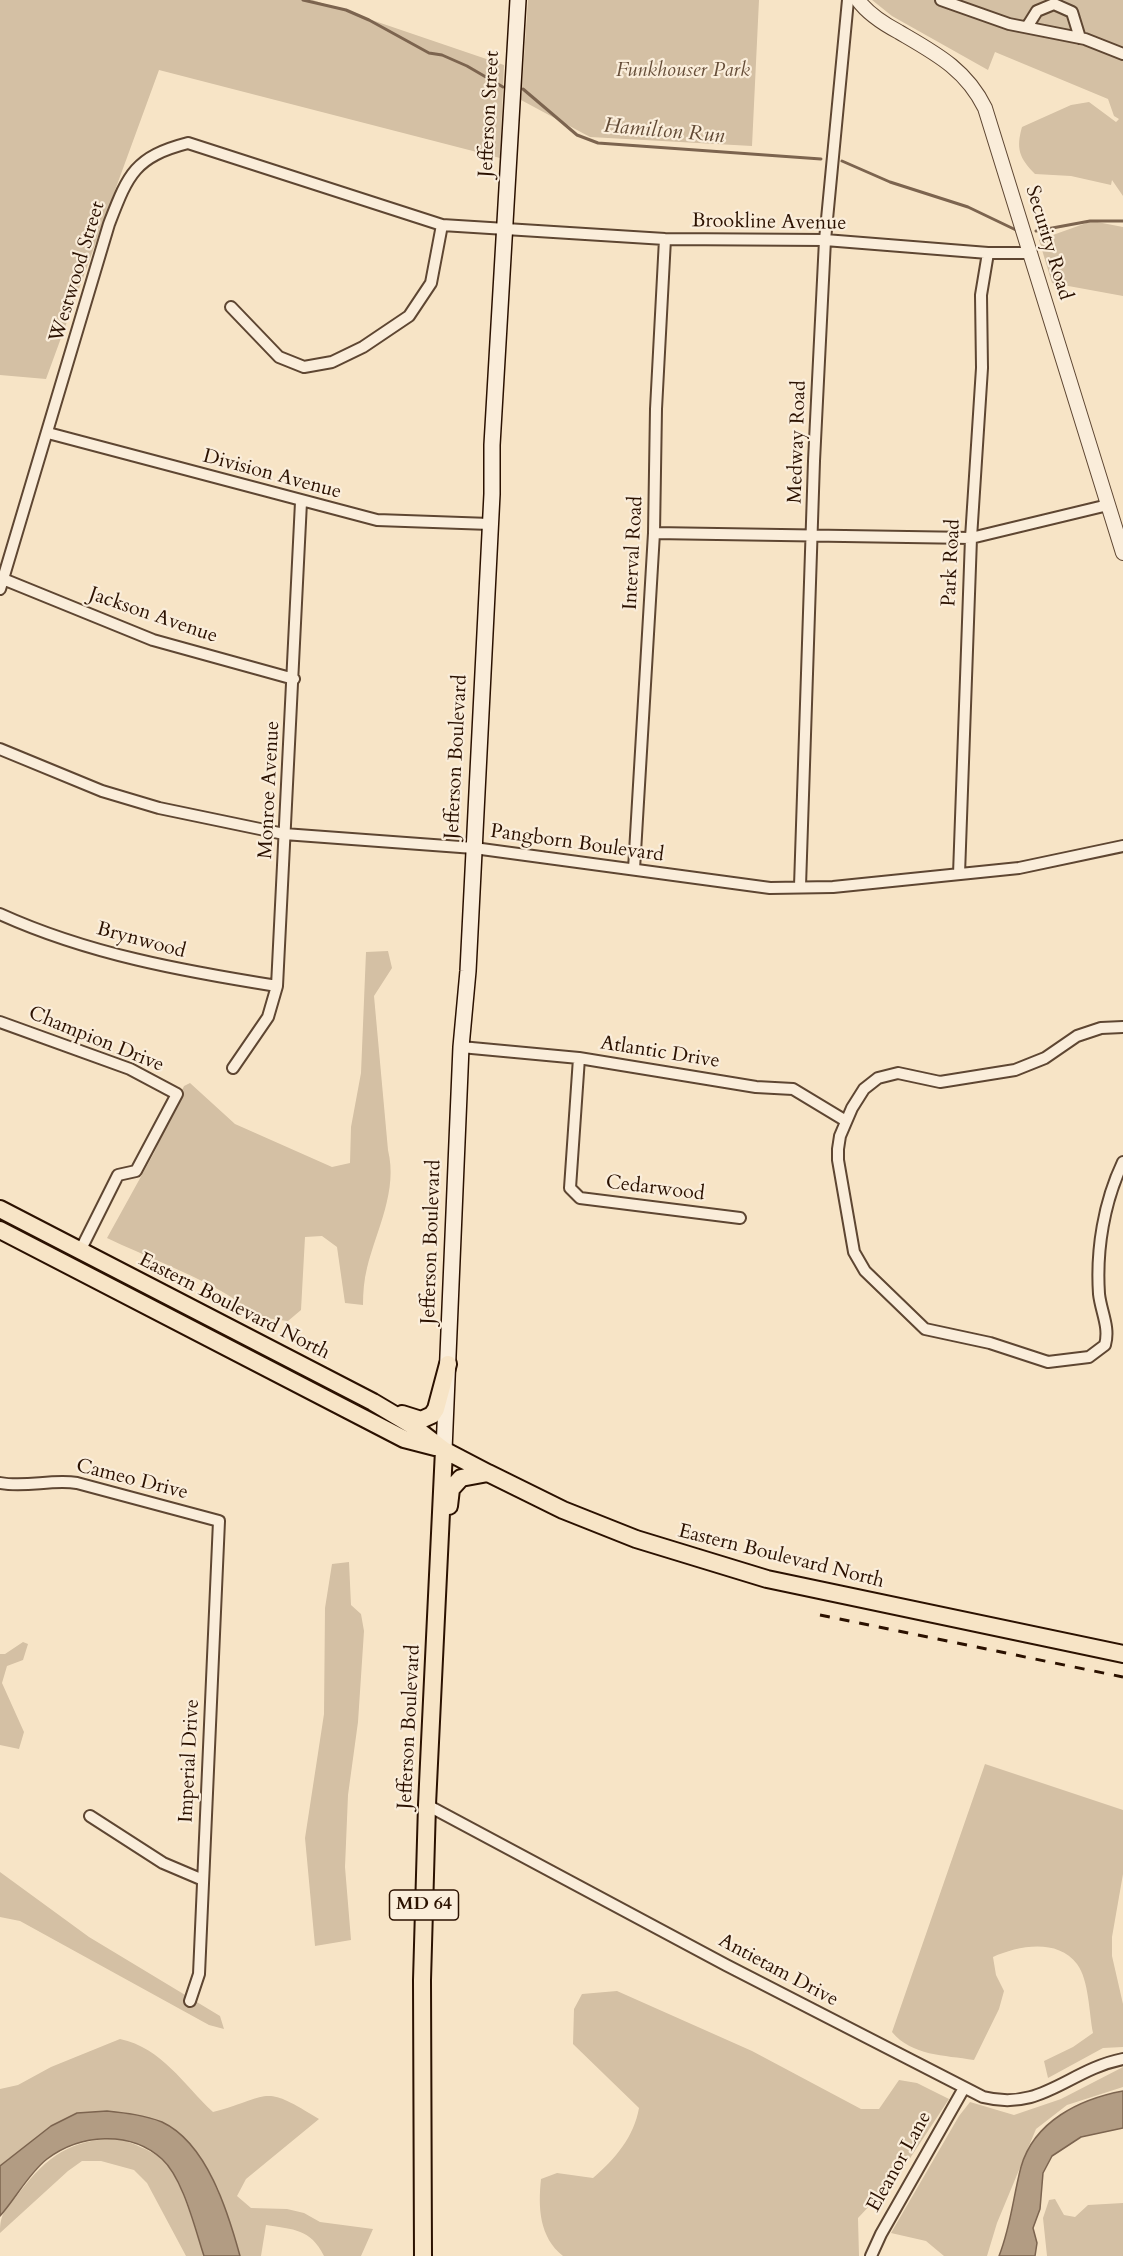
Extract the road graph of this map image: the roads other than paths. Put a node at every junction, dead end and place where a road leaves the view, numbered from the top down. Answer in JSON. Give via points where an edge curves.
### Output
{"nodes":[{"id":1,"x":518,"y":0,"type":"edge"},
{"id":2,"x":848,"y":0,"type":"edge"},
{"id":3,"x":858,"y":0,"type":"edge"},
{"id":4,"x":941,"y":0,"type":"edge"},
{"id":5,"x":1026,"y":27,"type":"junction"},
{"id":6,"x":1080,"y":38,"type":"junction"},
{"id":7,"x":1123,"y":54,"type":"edge"},
{"id":8,"x":442,"y":225,"type":"junction"},
{"id":9,"x":506,"y":231,"type":"junction"},
{"id":10,"x":665,"y":239,"type":"junction"},
{"id":11,"x":825,"y":240,"type":"junction"},
{"id":12,"x":1031,"y":253,"type":"junction"},
{"id":13,"x":988,"y":254,"type":"junction"},
{"id":14,"x":231,"y":307,"type":"dead end"},
{"id":15,"x":48,"y":433,"type":"junction"},
{"id":16,"x":301,"y":501,"type":"junction"},
{"id":17,"x":1108,"y":505,"type":"junction"},
{"id":18,"x":490,"y":524,"type":"junction"},
{"id":19,"x":654,"y":532,"type":"junction"},
{"id":20,"x":813,"y":536,"type":"junction"},
{"id":21,"x":970,"y":538,"type":"junction"},
{"id":22,"x":1123,"y":553,"type":"edge"},
{"id":23,"x":1,"y":584,"type":"edge"},
{"id":24,"x":294,"y":679,"type":"junction"},
{"id":25,"x":0,"y":749,"type":"edge"},
{"id":26,"x":284,"y":834,"type":"junction"},
{"id":27,"x":1123,"y":846,"type":"edge"},
{"id":28,"x":474,"y":848,"type":"junction"},
{"id":29,"x":634,"y":869,"type":"junction"},
{"id":30,"x":959,"y":874,"type":"junction"},
{"id":31,"x":800,"y":886,"type":"junction"},
{"id":32,"x":0,"y":914,"type":"edge"},
{"id":33,"x":277,"y":986,"type":"junction"},
{"id":34,"x":0,"y":1022,"type":"edge"},
{"id":35,"x":1123,"y":1027,"type":"edge"},
{"id":36,"x":461,"y":1047,"type":"junction"},
{"id":37,"x":579,"y":1058,"type":"junction"},
{"id":38,"x":233,"y":1068,"type":"dead end"},
{"id":39,"x":846,"y":1120,"type":"junction"},
{"id":40,"x":1123,"y":1162,"type":"edge"},
{"id":41,"x":2,"y":1214,"type":"edge"},
{"id":42,"x":741,"y":1218,"type":"dead end"},
{"id":43,"x":0,"y":1230,"type":"edge"},
{"id":44,"x":80,"y":1251,"type":"junction"},
{"id":45,"x":448,"y":1364,"type":"junction"},
{"id":46,"x":373,"y":1402,"type":"junction"},
{"id":47,"x":444,"y":1450,"type":"junction"},
{"id":48,"x":488,"y":1473,"type":"junction"},
{"id":49,"x":0,"y":1483,"type":"edge"},
{"id":50,"x":219,"y":1521,"type":"joint"},
{"id":51,"x":440,"y":1554,"type":"junction"},
{"id":52,"x":1123,"y":1654,"type":"edge"},
{"id":53,"x":427,"y":1805,"type":"junction"},
{"id":54,"x":90,"y":1816,"type":"dead end"},
{"id":55,"x":203,"y":1880,"type":"junction"},
{"id":56,"x":190,"y":2001,"type":"dead end"},
{"id":57,"x":1123,"y":2059,"type":"edge"},
{"id":58,"x":964,"y":2088,"type":"junction"},
{"id":59,"x":423,"y":2256,"type":"edge"},
{"id":60,"x":871,"y":2256,"type":"edge"}],
"edges":[{"from":1,"to":9,"type":"main road","name":"Jefferson Street","number":"MD 64"},
{"from":2,"to":11,"type":"street","name":"Medway Road"},
{"from":3,"to":12,"type":"street","name":"Security Road","via":[[884,24],[950,62],[976,90],[993,130]]},
{"from":4,"to":5,"type":"street"},
{"from":5,"to":6,"type":"street"},
{"from":5,"to":6,"type":"street","via":[[1037,11],[1054,4],[1072,12]]},
{"from":6,"to":7,"type":"street"},
{"from":8,"to":9,"type":"street","name":"Westwood Street"},
{"from":8,"to":14,"type":"street","via":[[431,283],[409,316],[363,347],[332,362],[304,367],[279,357]]},
{"from":8,"to":15,"type":"street","name":"Westwood Street","via":[[188,143],[160,150],[142,163],[124,185]]},
{"from":9,"to":10,"type":"street","name":"Brookline Avenue"},
{"from":9,"to":18,"type":"main road","name":"Jefferson Boulevard","number":"MD 64"},
{"from":10,"to":11,"type":"street","name":"Brookline Avenue"},
{"from":10,"to":19,"type":"street","name":"Interval Road"},
{"from":11,"to":13,"type":"street","name":"Brookline Avenue"},
{"from":11,"to":20,"type":"street","name":"Medway Road"},
{"from":12,"to":13,"type":"street","name":"Brookline Avenue"},
{"from":12,"to":17,"type":"street","name":"Security Road"},
{"from":13,"to":21,"type":"street","name":"Park Road","via":[[981,295],[982,368]]},
{"from":15,"to":16,"type":"street","name":"Division Avenue"},
{"from":15,"to":23,"type":"street","name":"Westwood Street"},
{"from":16,"to":18,"type":"street","name":"Division Avenue","via":[[377,520]]},
{"from":16,"to":24,"type":"street","name":"Monroe Avenue"},
{"from":17,"to":21,"type":"street"},
{"from":17,"to":22,"type":"street","name":"Security Road"},
{"from":18,"to":28,"type":"main road","name":"Jefferson Boulevard","number":"MD 64"},
{"from":19,"to":20,"type":"street"},
{"from":19,"to":29,"type":"street","name":"Interval Road"},
{"from":20,"to":21,"type":"street"},
{"from":20,"to":31,"type":"street","name":"Medway Road"},
{"from":21,"to":30,"type":"street","name":"Park Road"},
{"from":23,"to":24,"type":"street","name":"Jackson Avenue","via":[[153,640]]},
{"from":24,"to":26,"type":"street","name":"Monroe Avenue"},
{"from":25,"to":26,"type":"street","name":"Pangborn Boulevard","via":[[159,808]]},
{"from":26,"to":28,"type":"street","name":"Pangborn Boulevard"},
{"from":26,"to":33,"type":"street","name":"Monroe Avenue"},
{"from":27,"to":30,"type":"street","name":"Pangborn Boulevard","via":[[1019,868]]},
{"from":28,"to":29,"type":"street","name":"Pangborn Boulevard"},
{"from":28,"to":36,"type":"main road","name":"Jefferson Boulevard","number":"MD 64"},
{"from":29,"to":31,"type":"street","name":"Pangborn Boulevard","via":[[759,887]]},
{"from":30,"to":31,"type":"street","name":"Pangborn Boulevard"},
{"from":32,"to":33,"type":"street","name":"Brynwood","via":[[35,930],[171,969]]},
{"from":33,"to":38,"type":"street","name":"Monroe Avenue","via":[[268,1017]]},
{"from":34,"to":44,"type":"street","name":"Champion Drive","via":[[130,1069],[177,1095],[136,1171],[118,1175]]},
{"from":35,"to":39,"type":"street","via":[[1101,1028],[1077,1036],[1046,1058],[1015,1070],[940,1082],[888,1074],[864,1089]]},
{"from":36,"to":37,"type":"street","name":"Atlantic Drive"},
{"from":36,"to":45,"type":"main road","name":"Jefferson Boulevard","number":"MD 64"},
{"from":37,"to":39,"type":"street","name":"Atlantic Drive","via":[[756,1087],[793,1089]]},
{"from":37,"to":42,"type":"street","name":"Cedarwood","via":[[570,1188],[580,1198]]},
{"from":39,"to":40,"type":"street","via":[[838,1160],[850,1241],[865,1271],[925,1329],[990,1343],[1048,1362],[1089,1357],[1105,1345],[1106,1324],[1099,1296],[1102,1236],[1110,1189]]},
{"from":41,"to":44,"type":"main road","name":"Eastern Boulevard North"},
{"from":43,"to":47,"type":"main road","name":"Eastern Boulevard North","via":[[404,1439]]},
{"from":44,"to":46,"type":"main road","name":"Eastern Boulevard North"},
{"from":45,"to":46,"type":"main road","via":[[436,1409],[427,1418],[414,1419]]},
{"from":45,"to":47,"type":"main road","name":"Jefferson Boulevard","number":"MD 64"},
{"from":46,"to":47,"type":"main road","name":"Eastern Boulevard North"},
{"from":47,"to":48,"type":"main road","name":"Eastern Boulevard North"},
{"from":47,"to":51,"type":"main road","name":"Jefferson Boulevard","number":"MD 64"},
{"from":48,"to":51,"type":"main road","via":[[461,1478],[451,1489]]},
{"from":48,"to":52,"type":"main road","name":"Eastern Boulevard North","via":[[563,1510],[699,1560],[830,1594]]},
{"from":49,"to":50,"type":"street","name":"Cameo Drive","via":[[27,1486],[62,1481]]},
{"from":50,"to":55,"type":"street","name":"Imperial Drive"},
{"from":51,"to":53,"type":"main road","name":"Jefferson Boulevard","number":"MD 64"},
{"from":53,"to":58,"type":"street","name":"Antietam Drive"},
{"from":53,"to":59,"type":"main road","name":"Jefferson Boulevard","number":"MD 64","via":[[422,1980]]},
{"from":54,"to":55,"type":"street","via":[[163,1863]]},
{"from":55,"to":56,"type":"street","name":"Imperial Drive","via":[[199,1974]]},
{"from":57,"to":58,"type":"street","name":"Antietam Drive","via":[[1016,2102],[992,2099]]},
{"from":58,"to":60,"type":"street","name":"Eleanor Lane"}]}
